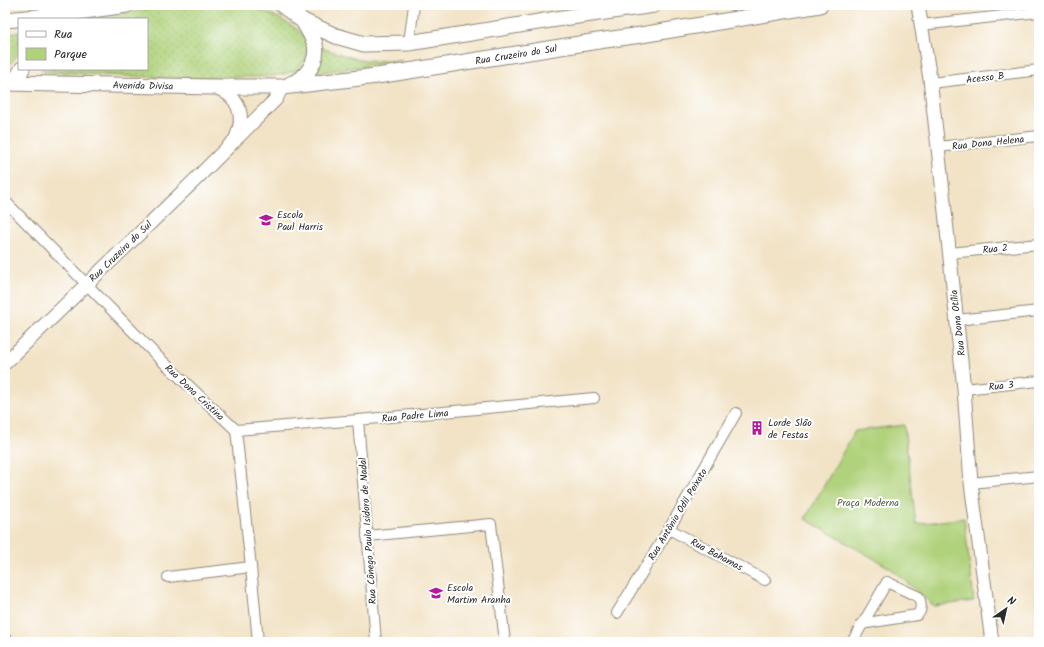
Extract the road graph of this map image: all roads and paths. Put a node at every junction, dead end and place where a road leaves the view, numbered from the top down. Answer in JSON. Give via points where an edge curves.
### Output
{"nodes":[{"id":1,"x":127,"y":5,"type":"edge"},
{"id":2,"x":282,"y":5,"type":"edge"},
{"id":3,"x":414,"y":5,"type":"edge"},
{"id":4,"x":654,"y":5,"type":"edge"},
{"id":5,"x":820,"y":5,"type":"edge"},
{"id":6,"x":918,"y":5,"type":"edge"},
{"id":7,"x":1039,"y":12,"type":"edge"},
{"id":8,"x":47,"y":13,"type":"edge"},
{"id":9,"x":5,"y":20,"type":"edge"},
{"id":10,"x":303,"y":21,"type":"junction"},
{"id":11,"x":921,"y":25,"type":"junction"},
{"id":12,"x":409,"y":44,"type":"junction"},
{"id":13,"x":1039,"y":70,"type":"edge"},
{"id":14,"x":12,"y":81,"type":"edge"},
{"id":15,"x":931,"y":83,"type":"junction"},
{"id":16,"x":215,"y":87,"type":"junction"},
{"id":17,"x":282,"y":87,"type":"junction"},
{"id":18,"x":1039,"y":136,"type":"edge"},
{"id":19,"x":235,"y":140,"type":"junction"},
{"id":20,"x":938,"y":147,"type":"junction"},
{"id":21,"x":5,"y":201,"type":"edge"},
{"id":22,"x":1039,"y":244,"type":"edge"},
{"id":23,"x":950,"y":253,"type":"junction"},
{"id":24,"x":86,"y":284,"type":"junction"},
{"id":25,"x":1039,"y":311,"type":"edge"},
{"id":26,"x":957,"y":320,"type":"junction"},
{"id":27,"x":5,"y":362,"type":"edge"},
{"id":28,"x":1039,"y":381,"type":"edge"},
{"id":29,"x":964,"y":389,"type":"junction"},
{"id":30,"x":594,"y":398,"type":"dead end"},
{"id":31,"x":736,"y":413,"type":"dead end"},
{"id":32,"x":358,"y":420,"type":"junction"},
{"id":33,"x":236,"y":430,"type":"junction"},
{"id":34,"x":1039,"y":476,"type":"edge"},
{"id":35,"x":971,"y":483,"type":"junction"},
{"id":36,"x":669,"y":529,"type":"junction"},
{"id":37,"x":367,"y":536,"type":"junction"},
{"id":38,"x":252,"y":567,"type":"junction"},
{"id":39,"x":168,"y":577,"type":"dead end"},
{"id":40,"x":765,"y":580,"type":"dead end"},
{"id":41,"x":617,"y":613,"type":"dead end"},
{"id":42,"x":861,"y":624,"type":"junction"},
{"id":43,"x":258,"y":642,"type":"edge"},
{"id":44,"x":376,"y":642,"type":"edge"},
{"id":45,"x":505,"y":642,"type":"edge"},
{"id":46,"x":852,"y":642,"type":"edge"},
{"id":47,"x":992,"y":642,"type":"edge"}],
"edges":[{"from":1,"to":8,"type":"main road"},
{"from":2,"to":10,"type":"main road"},
{"from":3,"to":12,"type":"street"},
{"from":4,"to":12,"type":"main road"},
{"from":5,"to":17,"type":"main road","name":"Rua Cruzeiro do Sul","via":[[377,76]]},
{"from":6,"to":11,"type":"street","name":"Rua Dona Otília"},
{"from":7,"to":11,"type":"street"},
{"from":8,"to":9,"type":"main road"},
{"from":10,"to":12,"type":"main road","via":[[336,36],[364,44]]},
{"from":10,"to":17,"type":"main road","via":[[315,45],[315,57],[311,68],[303,77]]},
{"from":11,"to":15,"type":"street","name":"Rua Dona Otília"},
{"from":13,"to":15,"type":"street","name":"Acesso B"},
{"from":14,"to":16,"type":"main road","name":"Avenida Divisa"},
{"from":15,"to":20,"type":"street","name":"Rua Dona Otília"},
{"from":16,"to":17,"type":"main road","name":"Avenida Divisa"},
{"from":16,"to":19,"type":"street","name":"Rua Cruzeiro do Sul","via":[[225,91],[239,108],[240,129]]},
{"from":17,"to":19,"type":"street","name":"Rua Cruzeiro do Sul","via":[[276,99]]},
{"from":18,"to":20,"type":"street","name":"Rua Dona Helena"},
{"from":19,"to":24,"type":"street","name":"Rua Cruzeiro do Sul"},
{"from":20,"to":23,"type":"street","name":"Rua Dona Otília"},
{"from":21,"to":24,"type":"street","name":"Rua Dona Cristina"},
{"from":22,"to":23,"type":"street","name":"Rua 2"},
{"from":23,"to":26,"type":"street","name":"Rua Dona Otília"},
{"from":24,"to":27,"type":"street","name":"Rua Cruzeiro do Sul"},
{"from":24,"to":33,"type":"street","name":"Rua Dona Cristina","via":[[157,356]]},
{"from":25,"to":26,"type":"street"},
{"from":26,"to":29,"type":"street","name":"Rua Dona Otília"},
{"from":28,"to":29,"type":"street","name":"Rua 3"},
{"from":29,"to":35,"type":"street","name":"Rua Dona Otília"},
{"from":30,"to":32,"type":"street","name":"Rua Padre Lima"},
{"from":31,"to":36,"type":"street","name":"Rua Antônio Odil Peixoto"},
{"from":32,"to":33,"type":"street","name":"Rua Padre Lima"},
{"from":32,"to":37,"type":"street","name":"Rua Cônego Paulo Isidoro de Nadal"},
{"from":33,"to":38,"type":"street"},
{"from":34,"to":35,"type":"street"},
{"from":35,"to":47,"type":"street","name":"Rua Dona Otília"},
{"from":36,"to":40,"type":"street","name":"Rua Bahamas"},
{"from":36,"to":41,"type":"street","name":"Rua Antônio Odil Peixoto"},
{"from":37,"to":44,"type":"street","name":"Rua Cônego Paulo Isidoro de Nadal"},
{"from":37,"to":45,"type":"street","via":[[491,524]]},
{"from":38,"to":39,"type":"street"},
{"from":38,"to":43,"type":"street"},
{"from":42,"to":42,"type":"street","via":[[887,582],[918,597],[918,615]]},
{"from":42,"to":46,"type":"street"}]}
